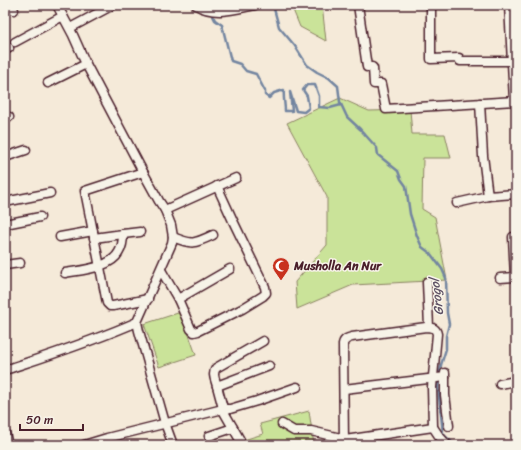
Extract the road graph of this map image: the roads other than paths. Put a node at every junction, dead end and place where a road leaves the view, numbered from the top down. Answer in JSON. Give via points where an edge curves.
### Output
{"nodes":[{"id":1,"x":57,"y":5,"type":"edge"},
{"id":2,"x":256,"y":5,"type":"edge"},
{"id":3,"x":358,"y":5,"type":"edge"},
{"id":4,"x":431,"y":5,"type":"edge"},
{"id":5,"x":509,"y":5,"type":"edge"},
{"id":6,"x":111,"y":6,"type":"edge"},
{"id":7,"x":199,"y":7,"type":"edge"},
{"id":8,"x":233,"y":7,"type":"edge"},
{"id":9,"x":64,"y":16,"type":"junction"},
{"id":10,"x":70,"y":28,"type":"junction"},
{"id":11,"x":10,"y":47,"type":"edge"},
{"id":12,"x":513,"y":61,"type":"junction"},
{"id":13,"x":86,"y":64,"type":"junction"},
{"id":14,"x":48,"y":83,"type":"dead end"},
{"id":15,"x":515,"y":101,"type":"edge"},
{"id":16,"x":480,"y":103,"type":"junction"},
{"id":17,"x":26,"y":150,"type":"dead end"},
{"id":18,"x":5,"y":158,"type":"edge"},
{"id":19,"x":143,"y":172,"type":"junction"},
{"id":20,"x":236,"y":178,"type":"dead end"},
{"id":21,"x":217,"y":186,"type":"junction"},
{"id":22,"x":50,"y":193,"type":"dead end"},
{"id":23,"x":516,"y":194,"type":"edge"},
{"id":24,"x":488,"y":196,"type":"junction"},
{"id":25,"x":5,"y":202,"type":"edge"},
{"id":26,"x":457,"y":203,"type":"dead end"},
{"id":27,"x":165,"y":210,"type":"junction"},
{"id":28,"x":40,"y":217,"type":"dead end"},
{"id":29,"x":5,"y":224,"type":"edge"},
{"id":30,"x":140,"y":232,"type":"dead end"},
{"id":31,"x":123,"y":234,"type":"junction"},
{"id":32,"x":93,"y":235,"type":"junction"},
{"id":33,"x":213,"y":235,"type":"dead end"},
{"id":34,"x":173,"y":236,"type":"junction"},
{"id":35,"x":513,"y":236,"type":"dead end"},
{"id":36,"x":60,"y":237,"type":"dead end"},
{"id":37,"x":20,"y":263,"type":"dead end"},
{"id":38,"x":5,"y":265,"type":"edge"},
{"id":39,"x":100,"y":266,"type":"junction"},
{"id":40,"x":230,"y":269,"type":"dead end"},
{"id":41,"x":160,"y":270,"type":"junction"},
{"id":42,"x":65,"y":273,"type":"dead end"},
{"id":43,"x":515,"y":277,"type":"edge"},
{"id":44,"x":500,"y":278,"type":"dead end"},
{"id":45,"x":427,"y":282,"type":"dead end"},
{"id":46,"x":148,"y":299,"type":"junction"},
{"id":47,"x":178,"y":299,"type":"junction"},
{"id":48,"x":137,"y":322,"type":"junction"},
{"id":49,"x":429,"y":327,"type":"junction"},
{"id":50,"x":263,"y":341,"type":"dead end"},
{"id":51,"x":269,"y":366,"type":"dead end"},
{"id":52,"x":5,"y":370,"type":"edge"},
{"id":53,"x":432,"y":378,"type":"junction"},
{"id":54,"x":516,"y":381,"type":"edge"},
{"id":55,"x":500,"y":384,"type":"dead end"},
{"id":56,"x":217,"y":386,"type":"junction"},
{"id":57,"x":297,"y":387,"type":"dead end"},
{"id":58,"x":344,"y":389,"type":"junction"},
{"id":59,"x":223,"y":409,"type":"junction"},
{"id":60,"x":165,"y":423,"type":"junction"},
{"id":61,"x":282,"y":424,"type":"dead end"},
{"id":62,"x":449,"y":426,"type":"dead end"},
{"id":63,"x":434,"y":427,"type":"junction"},
{"id":64,"x":233,"y":428,"type":"junction"},
{"id":65,"x":5,"y":433,"type":"edge"},
{"id":66,"x":209,"y":436,"type":"dead end"},
{"id":67,"x":240,"y":440,"type":"dead end"},
{"id":68,"x":345,"y":441,"type":"edge"},
{"id":69,"x":8,"y":445,"type":"edge"},
{"id":70,"x":84,"y":445,"type":"edge"},
{"id":71,"x":173,"y":445,"type":"edge"},
{"id":72,"x":447,"y":445,"type":"edge"}],
"edges":[{"from":1,"to":9,"type":"street"},
{"from":2,"to":8,"type":"street"},
{"from":3,"to":16,"type":"street","via":[[367,67],[373,68],[374,84],[381,84],[386,109]]},
{"from":4,"to":12,"type":"street","via":[[431,58]]},
{"from":5,"to":12,"type":"street"},
{"from":6,"to":10,"type":"street"},
{"from":7,"to":8,"type":"street","via":[[218,12]]},
{"from":9,"to":10,"type":"street"},
{"from":9,"to":11,"type":"street"},
{"from":10,"to":13,"type":"street"},
{"from":12,"to":15,"type":"street"},
{"from":13,"to":14,"type":"street"},
{"from":13,"to":19,"type":"street"},
{"from":15,"to":16,"type":"street"},
{"from":16,"to":24,"type":"street"},
{"from":17,"to":18,"type":"street"},
{"from":19,"to":27,"type":"street"},
{"from":19,"to":32,"type":"street","via":[[85,191]]},
{"from":20,"to":21,"type":"street"},
{"from":21,"to":27,"type":"street"},
{"from":21,"to":47,"type":"street","via":[[266,293],[242,309],[194,332]]},
{"from":22,"to":25,"type":"street"},
{"from":23,"to":24,"type":"street"},
{"from":24,"to":26,"type":"street"},
{"from":27,"to":34,"type":"street"},
{"from":28,"to":29,"type":"street"},
{"from":30,"to":31,"type":"street"},
{"from":31,"to":32,"type":"street"},
{"from":31,"to":39,"type":"street","via":[[119,253],[110,262]]},
{"from":32,"to":36,"type":"street"},
{"from":32,"to":39,"type":"street"},
{"from":33,"to":34,"type":"street","via":[[192,243]]},
{"from":34,"to":41,"type":"street"},
{"from":35,"to":43,"type":"street"},
{"from":37,"to":38,"type":"street"},
{"from":39,"to":42,"type":"street"},
{"from":39,"to":46,"type":"street","via":[[106,301],[109,305]]},
{"from":40,"to":47,"type":"street"},
{"from":41,"to":46,"type":"street"},
{"from":41,"to":47,"type":"street"},
{"from":43,"to":44,"type":"street"},
{"from":45,"to":49,"type":"street"},
{"from":46,"to":48,"type":"street"},
{"from":48,"to":52,"type":"street"},
{"from":48,"to":60,"type":"street"},
{"from":49,"to":53,"type":"street","via":[[436,329],[437,334]]},
{"from":49,"to":58,"type":"street","via":[[345,340]]},
{"from":50,"to":56,"type":"street","via":[[216,368],[214,374]]},
{"from":51,"to":56,"type":"street"},
{"from":53,"to":58,"type":"street"},
{"from":53,"to":62,"type":"street","via":[[445,375],[444,395]]},
{"from":53,"to":63,"type":"street"},
{"from":54,"to":55,"type":"street"},
{"from":56,"to":59,"type":"street"},
{"from":57,"to":59,"type":"street","via":[[257,401]]},
{"from":58,"to":68,"type":"street"},
{"from":59,"to":60,"type":"street"},
{"from":59,"to":64,"type":"street"},
{"from":60,"to":70,"type":"street"},
{"from":60,"to":71,"type":"street"},
{"from":61,"to":68,"type":"street","via":[[294,431],[311,431]]},
{"from":63,"to":68,"type":"street"},
{"from":63,"to":72,"type":"street"},
{"from":64,"to":66,"type":"street"},
{"from":64,"to":67,"type":"street"},
{"from":65,"to":69,"type":"street"}]}
